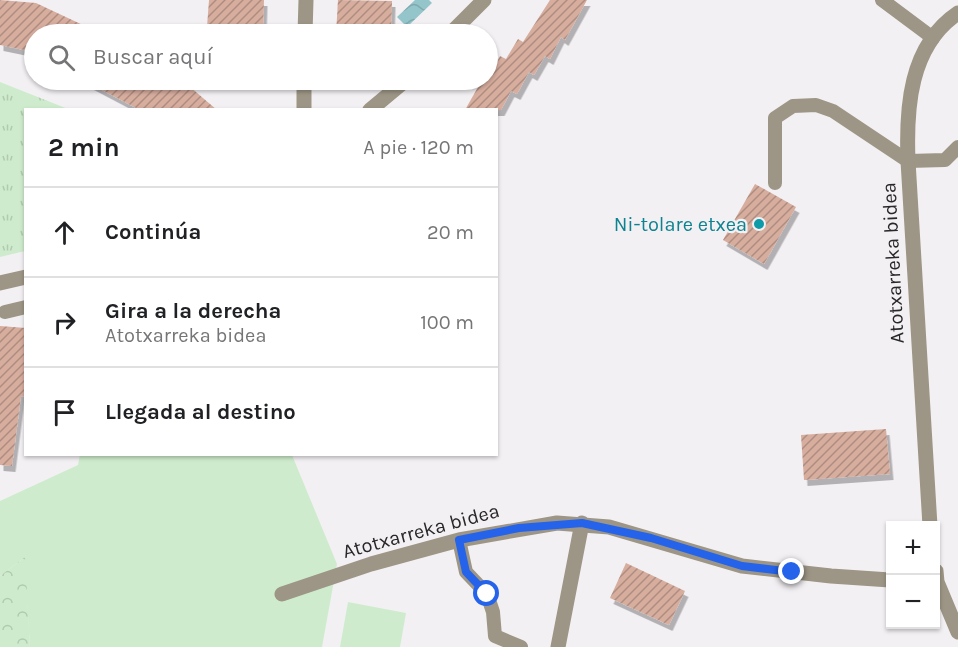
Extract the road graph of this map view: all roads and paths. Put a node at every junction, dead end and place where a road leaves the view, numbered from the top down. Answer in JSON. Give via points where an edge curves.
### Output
{"nodes":[{"id":1,"x":306,"y":0,"type":"edge"},
{"id":2,"x":484,"y":0,"type":"edge"},
{"id":3,"x":882,"y":0,"type":"edge"},
{"id":4,"x":958,"y":13,"type":"edge"},
{"id":5,"x":305,"y":24,"type":"edge"},
{"id":6,"x":460,"y":24,"type":"edge"},
{"id":7,"x":933,"y":38,"type":"junction"},
{"id":8,"x":304,"y":90,"type":"edge"},
{"id":9,"x":394,"y":90,"type":"edge"},
{"id":10,"x":304,"y":108,"type":"edge"},
{"id":11,"x":372,"y":108,"type":"edge"},
{"id":12,"x":958,"y":147,"type":"edge"},
{"id":13,"x":908,"y":161,"type":"junction"},
{"id":14,"x":775,"y":183,"type":"dead end"},
{"id":15,"x":24,"y":278,"type":"edge"},
{"id":16,"x":0,"y":283,"type":"edge"},
{"id":17,"x":24,"y":307,"type":"edge"},
{"id":18,"x":5,"y":312,"type":"dead end"},
{"id":19,"x":930,"y":521,"type":"edge"},
{"id":20,"x":582,"y":523,"type":"junction"},
{"id":21,"x":459,"y":540,"type":"junction"},
{"id":22,"x":886,"y":580,"type":"edge"},
{"id":23,"x":940,"y":588,"type":"edge"},
{"id":24,"x":282,"y":594,"type":"dead end"},
{"id":25,"x":958,"y":632,"type":"edge"},
{"id":26,"x":521,"y":647,"type":"edge"},
{"id":27,"x":558,"y":647,"type":"edge"}],
"edges":[{"from":1,"to":5,"type":"street"},
{"from":2,"to":6,"type":"street"},
{"from":3,"to":7,"type":"lane"},
{"from":4,"to":7,"type":"street","name":"Atotxarreka bidea"},
{"from":7,"to":13,"type":"street","name":"Atotxarreka bidea","via":[[917,65],[908,105]]},
{"from":8,"to":10,"type":"street"},
{"from":9,"to":11,"type":"street"},
{"from":12,"to":13,"type":"lane","via":[[945,160]]},
{"from":13,"to":14,"type":"lane","via":[[833,111],[816,105],[793,106],[775,118]]},
{"from":13,"to":19,"type":"street","name":"Atotxarreka bidea"},
{"from":15,"to":16,"type":"street"},
{"from":17,"to":18,"type":"lane"},
{"from":20,"to":21,"type":"street","name":"Atotxarreka bidea","via":[[519,528]]},
{"from":20,"to":22,"type":"street","name":"Atotxarreka bidea","via":[[651,538],[742,566]]},
{"from":20,"to":27,"type":"street"},
{"from":21,"to":24,"type":"street","name":"Atotxarreka bidea","via":[[370,564]]},
{"from":21,"to":26,"type":"lane","via":[[466,572],[487,594],[495,636]]},
{"from":23,"to":25,"type":"street"}]}
